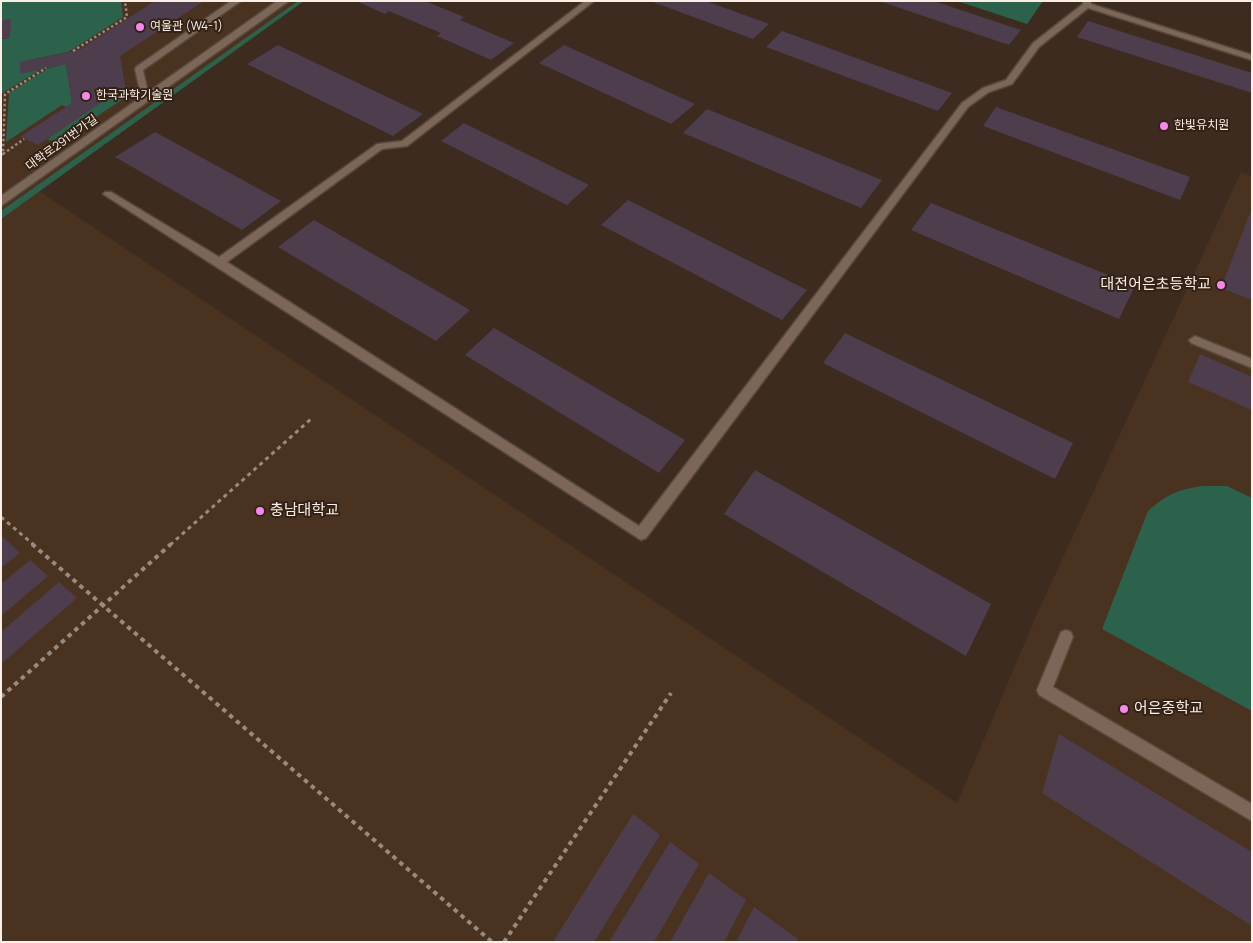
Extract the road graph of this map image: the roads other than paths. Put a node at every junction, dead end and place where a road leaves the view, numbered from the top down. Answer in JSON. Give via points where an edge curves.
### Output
{"nodes":[{"id":1,"x":237,"y":1,"type":"edge"},
{"id":2,"x":284,"y":1,"type":"edge"},
{"id":3,"x":590,"y":1,"type":"edge"},
{"id":4,"x":1087,"y":3,"type":"edge"},
{"id":5,"x":1252,"y":58,"type":"edge"},
{"id":6,"x":151,"y":94,"type":"junction"},
{"id":7,"x":108,"y":194,"type":"dead end"},
{"id":8,"x":1,"y":202,"type":"edge"},
{"id":9,"x":219,"y":262,"type":"junction"},
{"id":10,"x":1195,"y":340,"type":"dead end"},
{"id":11,"x":1252,"y":364,"type":"edge"},
{"id":12,"x":1066,"y":637,"type":"dead end"},
{"id":13,"x":1252,"y":813,"type":"edge"}],
"edges":[{"from":1,"to":6,"type":"lane","via":[[139,69],[143,89]]},
{"from":2,"to":6,"type":"street","name":"대학로291번가길"},
{"from":3,"to":9,"type":"lane","via":[[404,144],[380,146]]},
{"from":4,"to":5,"type":"lane"},
{"from":4,"to":9,"type":"lane","via":[[1036,45],[1009,82],[986,90],[965,105],[641,534]]},
{"from":6,"to":8,"type":"street","name":"대학로291번가길"},
{"from":7,"to":9,"type":"lane"},
{"from":10,"to":11,"type":"lane"},
{"from":12,"to":13,"type":"lane","via":[[1044,690]]}]}
